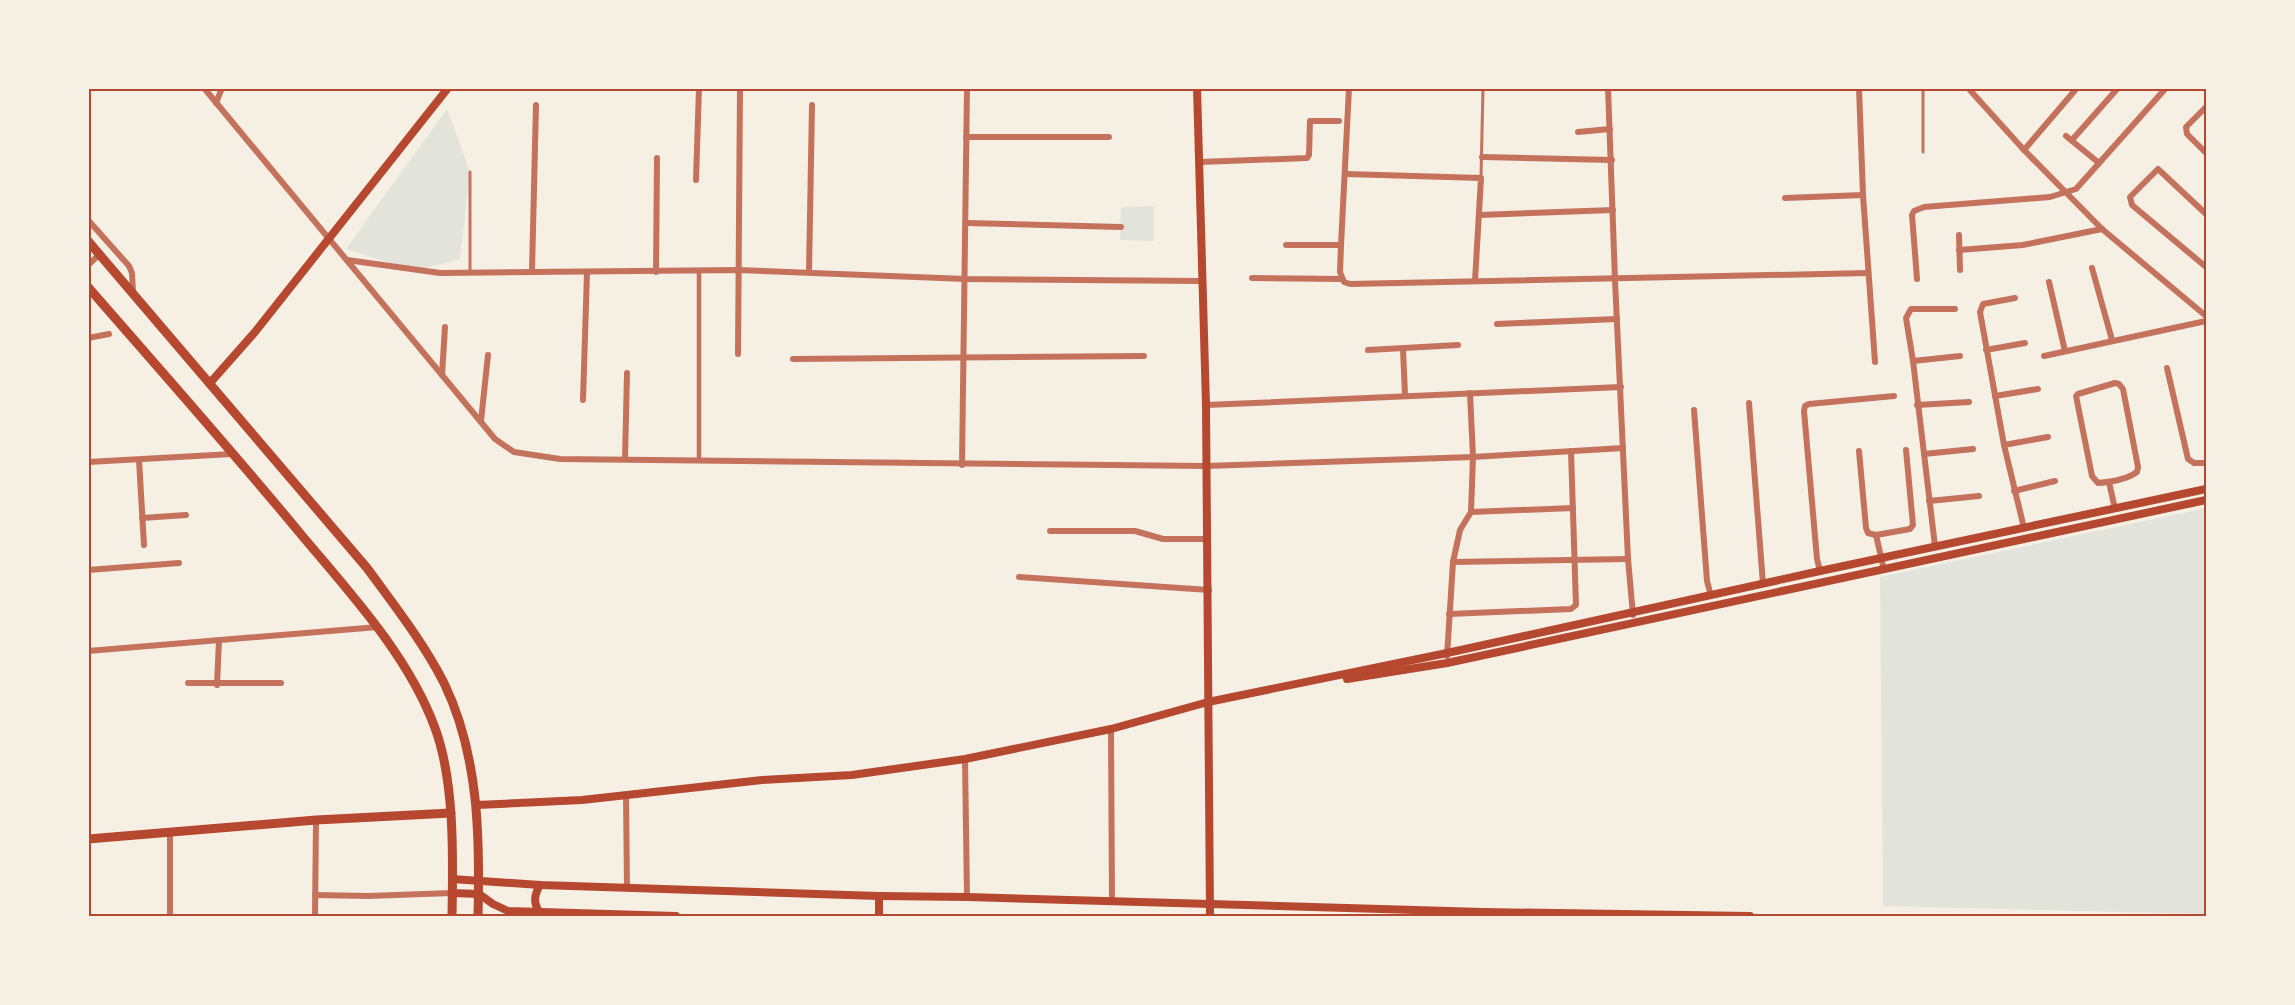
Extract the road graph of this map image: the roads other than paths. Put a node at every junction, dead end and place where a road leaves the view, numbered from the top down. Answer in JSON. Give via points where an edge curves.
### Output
{"nodes":[{"id":1,"x":204,"y":88,"type":"edge"},
{"id":2,"x":222,"y":88,"type":"edge"},
{"id":3,"x":448,"y":88,"type":"edge"},
{"id":4,"x":699,"y":88,"type":"edge"},
{"id":5,"x":740,"y":88,"type":"edge"},
{"id":6,"x":967,"y":88,"type":"edge"},
{"id":7,"x":1197,"y":88,"type":"edge"},
{"id":8,"x":1349,"y":88,"type":"edge"},
{"id":9,"x":1483,"y":88,"type":"edge"},
{"id":10,"x":1608,"y":88,"type":"edge"},
{"id":11,"x":1859,"y":88,"type":"edge"},
{"id":12,"x":1923,"y":88,"type":"edge"},
{"id":13,"x":1968,"y":88,"type":"edge"},
{"id":14,"x":2077,"y":88,"type":"edge"},
{"id":15,"x":2118,"y":88,"type":"edge"},
{"id":16,"x":2166,"y":88,"type":"edge"},
{"id":17,"x":216,"y":103,"type":"junction"},
{"id":18,"x":536,"y":105,"type":"dead end"},
{"id":19,"x":812,"y":105,"type":"dead end"},
{"id":20,"x":2206,"y":107,"type":"edge"},
{"id":21,"x":1339,"y":121,"type":"dead end"},
{"id":22,"x":1610,"y":129,"type":"junction"},
{"id":23,"x":1578,"y":132,"type":"dead end"},
{"id":24,"x":2066,"y":135,"type":"dead end"},
{"id":25,"x":966,"y":137,"type":"junction"},
{"id":26,"x":1109,"y":137,"type":"dead end"},
{"id":27,"x":2072,"y":140,"type":"junction"},
{"id":28,"x":2025,"y":150,"type":"junction"},
{"id":29,"x":1923,"y":152,"type":"dead end"},
{"id":30,"x":2206,"y":153,"type":"edge"},
{"id":31,"x":1482,"y":157,"type":"junction"},
{"id":32,"x":657,"y":158,"type":"dead end"},
{"id":33,"x":1612,"y":160,"type":"junction"},
{"id":34,"x":1200,"y":162,"type":"junction"},
{"id":35,"x":2099,"y":163,"type":"junction"},
{"id":36,"x":470,"y":172,"type":"dead end"},
{"id":37,"x":1346,"y":174,"type":"junction"},
{"id":38,"x":1480,"y":178,"type":"junction"},
{"id":39,"x":696,"y":180,"type":"dead end"},
{"id":40,"x":2067,"y":194,"type":"junction"},
{"id":41,"x":1863,"y":195,"type":"junction"},
{"id":42,"x":1785,"y":198,"type":"dead end"},
{"id":43,"x":1613,"y":210,"type":"junction"},
{"id":44,"x":2206,"y":214,"type":"edge"},
{"id":45,"x":1479,"y":215,"type":"junction"},
{"id":46,"x":88,"y":220,"type":"edge"},
{"id":47,"x":966,"y":223,"type":"junction"},
{"id":48,"x":1121,"y":227,"type":"dead end"},
{"id":49,"x":2102,"y":229,"type":"junction"},
{"id":50,"x":1959,"y":235,"type":"dead end"},
{"id":51,"x":88,"y":241,"type":"edge"},
{"id":52,"x":329,"y":241,"type":"junction"},
{"id":53,"x":1286,"y":245,"type":"dead end"},
{"id":54,"x":1341,"y":245,"type":"junction"},
{"id":55,"x":1959,"y":250,"type":"junction"},
{"id":56,"x":100,"y":254,"type":"junction"},
{"id":57,"x":346,"y":260,"type":"junction"},
{"id":58,"x":88,"y":265,"type":"edge"},
{"id":59,"x":2206,"y":267,"type":"edge"},
{"id":60,"x":2092,"y":268,"type":"dead end"},
{"id":61,"x":738,"y":270,"type":"junction"},
{"id":62,"x":1960,"y":270,"type":"dead end"},
{"id":63,"x":532,"y":271,"type":"junction"},
{"id":64,"x":699,"y":271,"type":"junction"},
{"id":65,"x":587,"y":272,"type":"junction"},
{"id":66,"x":656,"y":272,"type":"junction"},
{"id":67,"x":809,"y":272,"type":"junction"},
{"id":68,"x":470,"y":273,"type":"junction"},
{"id":69,"x":1868,"y":273,"type":"junction"},
{"id":70,"x":1252,"y":278,"type":"dead end"},
{"id":71,"x":966,"y":279,"type":"junction"},
{"id":72,"x":1341,"y":279,"type":"junction"},
{"id":73,"x":1917,"y":279,"type":"dead end"},
{"id":74,"x":1615,"y":280,"type":"junction"},
{"id":75,"x":1201,"y":281,"type":"junction"},
{"id":76,"x":1475,"y":281,"type":"junction"},
{"id":77,"x":2049,"y":282,"type":"dead end"},
{"id":78,"x":88,"y":287,"type":"edge"},
{"id":79,"x":133,"y":294,"type":"junction"},
{"id":80,"x":2015,"y":298,"type":"dead end"},
{"id":81,"x":1955,"y":309,"type":"dead end"},
{"id":82,"x":2206,"y":316,"type":"edge"},
{"id":83,"x":1617,"y":319,"type":"junction"},
{"id":84,"x":2206,"y":321,"type":"edge"},
{"id":85,"x":1497,"y":324,"type":"dead end"},
{"id":86,"x":444,"y":327,"type":"dead end"},
{"id":87,"x":109,"y":334,"type":"dead end"},
{"id":88,"x":88,"y":338,"type":"edge"},
{"id":89,"x":2112,"y":340,"type":"junction"},
{"id":90,"x":2025,"y":343,"type":"dead end"},
{"id":91,"x":1458,"y":345,"type":"dead end"},
{"id":92,"x":1403,"y":349,"type":"junction"},
{"id":93,"x":1368,"y":350,"type":"dead end"},
{"id":94,"x":1986,"y":350,"type":"junction"},
{"id":95,"x":2065,"y":351,"type":"junction"},
{"id":96,"x":738,"y":354,"type":"dead end"},
{"id":97,"x":488,"y":355,"type":"dead end"},
{"id":98,"x":1144,"y":356,"type":"dead end"},
{"id":99,"x":1960,"y":356,"type":"dead end"},
{"id":100,"x":2044,"y":356,"type":"dead end"},
{"id":101,"x":964,"y":357,"type":"junction"},
{"id":102,"x":793,"y":358,"type":"dead end"},
{"id":103,"x":1913,"y":361,"type":"junction"},
{"id":104,"x":1875,"y":362,"type":"dead end"},
{"id":105,"x":2167,"y":368,"type":"dead end"},
{"id":106,"x":627,"y":373,"type":"dead end"},
{"id":107,"x":442,"y":375,"type":"junction"},
{"id":108,"x":210,"y":383,"type":"junction"},
{"id":109,"x":1621,"y":387,"type":"junction"},
{"id":110,"x":2038,"y":389,"type":"dead end"},
{"id":111,"x":1470,"y":393,"type":"junction"},
{"id":112,"x":1405,"y":395,"type":"junction"},
{"id":113,"x":1894,"y":396,"type":"dead end"},
{"id":114,"x":1995,"y":396,"type":"junction"},
{"id":115,"x":584,"y":400,"type":"dead end"},
{"id":116,"x":1969,"y":402,"type":"dead end"},
{"id":117,"x":1749,"y":403,"type":"dead end"},
{"id":118,"x":1206,"y":405,"type":"junction"},
{"id":119,"x":1917,"y":405,"type":"junction"},
{"id":120,"x":1694,"y":410,"type":"dead end"},
{"id":121,"x":481,"y":421,"type":"junction"},
{"id":122,"x":2048,"y":438,"type":"dead end"},
{"id":123,"x":2004,"y":445,"type":"junction"},
{"id":124,"x":1623,"y":448,"type":"junction"},
{"id":125,"x":1973,"y":449,"type":"dead end"},
{"id":126,"x":1906,"y":450,"type":"dead end"},
{"id":127,"x":1571,"y":451,"type":"junction"},
{"id":128,"x":1859,"y":451,"type":"dead end"},
{"id":129,"x":232,"y":454,"type":"junction"},
{"id":130,"x":1924,"y":454,"type":"junction"},
{"id":131,"x":1473,"y":457,"type":"junction"},
{"id":132,"x":625,"y":459,"type":"junction"},
{"id":133,"x":139,"y":460,"type":"junction"},
{"id":134,"x":699,"y":460,"type":"junction"},
{"id":135,"x":88,"y":462,"type":"edge"},
{"id":136,"x":2206,"y":463,"type":"edge"},
{"id":137,"x":962,"y":465,"type":"junction"},
{"id":138,"x":1206,"y":466,"type":"junction"},
{"id":139,"x":2055,"y":481,"type":"dead end"},
{"id":140,"x":2109,"y":483,"type":"junction"},
{"id":141,"x":2206,"y":489,"type":"edge"},
{"id":142,"x":2014,"y":491,"type":"junction"},
{"id":143,"x":1979,"y":496,"type":"dead end"},
{"id":144,"x":2206,"y":500,"type":"edge"},
{"id":145,"x":1929,"y":501,"type":"junction"},
{"id":146,"x":1573,"y":508,"type":"junction"},
{"id":147,"x":2115,"y":509,"type":"junction"},
{"id":148,"x":1471,"y":512,"type":"junction"},
{"id":149,"x":186,"y":515,"type":"dead end"},
{"id":150,"x":142,"y":518,"type":"junction"},
{"id":151,"x":2024,"y":528,"type":"junction"},
{"id":152,"x":1050,"y":531,"type":"dead end"},
{"id":153,"x":1876,"y":535,"type":"junction"},
{"id":154,"x":1208,"y":539,"type":"junction"},
{"id":155,"x":144,"y":545,"type":"dead end"},
{"id":156,"x":1935,"y":546,"type":"junction"},
{"id":157,"x":1881,"y":558,"type":"junction"},
{"id":158,"x":1574,"y":559,"type":"junction"},
{"id":159,"x":1628,"y":559,"type":"junction"},
{"id":160,"x":1453,"y":562,"type":"junction"},
{"id":161,"x":179,"y":563,"type":"dead end"},
{"id":162,"x":88,"y":570,"type":"edge"},
{"id":163,"x":1884,"y":570,"type":"junction"},
{"id":164,"x":1820,"y":571,"type":"junction"},
{"id":165,"x":1019,"y":577,"type":"dead end"},
{"id":166,"x":1763,"y":584,"type":"junction"},
{"id":167,"x":1209,"y":590,"type":"junction"},
{"id":168,"x":1711,"y":596,"type":"junction"},
{"id":169,"x":1449,"y":614,"type":"junction"},
{"id":170,"x":1633,"y":618,"type":"junction"},
{"id":171,"x":379,"y":627,"type":"junction"},
{"id":172,"x":219,"y":640,"type":"junction"},
{"id":173,"x":88,"y":651,"type":"edge"},
{"id":174,"x":1447,"y":658,"type":"junction"},
{"id":175,"x":188,"y":683,"type":"dead end"},
{"id":176,"x":280,"y":683,"type":"dead end"},
{"id":177,"x":218,"y":685,"type":"junction"},
{"id":178,"x":1208,"y":702,"type":"junction"},
{"id":179,"x":1111,"y":729,"type":"junction"},
{"id":180,"x":965,"y":759,"type":"junction"},
{"id":181,"x":626,"y":796,"type":"junction"},
{"id":182,"x":477,"y":805,"type":"junction"},
{"id":183,"x":451,"y":813,"type":"junction"},
{"id":184,"x":316,"y":820,"type":"junction"},
{"id":185,"x":170,"y":832,"type":"junction"},
{"id":186,"x":88,"y":839,"type":"edge"},
{"id":187,"x":452,"y":879,"type":"junction"},
{"id":188,"x":480,"y":881,"type":"junction"},
{"id":189,"x":540,"y":885,"type":"junction"},
{"id":190,"x":627,"y":888,"type":"junction"},
{"id":191,"x":453,"y":893,"type":"junction"},
{"id":192,"x":479,"y":894,"type":"junction"},
{"id":193,"x":315,"y":895,"type":"junction"},
{"id":194,"x":879,"y":896,"type":"junction"},
{"id":195,"x":967,"y":897,"type":"junction"},
{"id":196,"x":1112,"y":902,"type":"junction"},
{"id":197,"x":1210,"y":904,"type":"junction"},
{"id":198,"x":540,"y":912,"type":"junction"},
{"id":199,"x":170,"y":916,"type":"edge"},
{"id":200,"x":315,"y":916,"type":"edge"},
{"id":201,"x":452,"y":916,"type":"edge"},
{"id":202,"x":478,"y":916,"type":"edge"},
{"id":203,"x":624,"y":916,"type":"edge"},
{"id":204,"x":676,"y":916,"type":"edge"},
{"id":205,"x":879,"y":916,"type":"edge"},
{"id":206,"x":1210,"y":916,"type":"edge"},
{"id":207,"x":1750,"y":916,"type":"edge"}],
"edges":[{"from":1,"to":17,"type":"street"},
{"from":2,"to":17,"type":"street"},
{"from":3,"to":52,"type":"main road"},
{"from":4,"to":39,"type":"street"},
{"from":5,"to":61,"type":"street"},
{"from":6,"to":25,"type":"street"},
{"from":7,"to":34,"type":"main road"},
{"from":8,"to":37,"type":"street"},
{"from":9,"to":31,"type":"lane"},
{"from":10,"to":22,"type":"street"},
{"from":11,"to":41,"type":"street"},
{"from":12,"to":29,"type":"lane"},
{"from":13,"to":28,"type":"street"},
{"from":14,"to":28,"type":"street"},
{"from":15,"to":27,"type":"street"},
{"from":16,"to":35,"type":"street"},
{"from":17,"to":52,"type":"street"},
{"from":18,"to":63,"type":"street"},
{"from":19,"to":67,"type":"street"},
{"from":20,"to":30,"type":"street","via":[[2186,130]]},
{"from":21,"to":34,"type":"street","via":[[1310,121],[1307,158]]},
{"from":22,"to":23,"type":"street"},
{"from":22,"to":33,"type":"street"},
{"from":24,"to":27,"type":"street"},
{"from":25,"to":26,"type":"street"},
{"from":25,"to":47,"type":"street"},
{"from":27,"to":35,"type":"street"},
{"from":28,"to":40,"type":"street"},
{"from":31,"to":33,"type":"street"},
{"from":31,"to":38,"type":"lane"},
{"from":32,"to":66,"type":"street"},
{"from":33,"to":43,"type":"street"},
{"from":34,"to":75,"type":"main road"},
{"from":35,"to":40,"type":"street"},
{"from":36,"to":68,"type":"lane"},
{"from":37,"to":38,"type":"street"},
{"from":37,"to":54,"type":"street"},
{"from":38,"to":45,"type":"street"},
{"from":40,"to":49,"type":"street"},
{"from":40,"to":73,"type":"street","via":[[1914,211]]},
{"from":41,"to":42,"type":"street"},
{"from":41,"to":69,"type":"street"},
{"from":43,"to":45,"type":"street"},
{"from":43,"to":74,"type":"street"},
{"from":44,"to":59,"type":"street","via":[[2158,169],[2130,197],[2132,205]]},
{"from":45,"to":76,"type":"street"},
{"from":46,"to":79,"type":"street","via":[[129,266]]},
{"from":47,"to":48,"type":"street"},
{"from":47,"to":71,"type":"street"},
{"from":49,"to":55,"type":"street","via":[[2023,245]]},
{"from":49,"to":82,"type":"street"},
{"from":50,"to":55,"type":"street"},
{"from":51,"to":56,"type":"main road"},
{"from":52,"to":57,"type":"street"},
{"from":52,"to":108,"type":"main road"},
{"from":53,"to":54,"type":"street"},
{"from":54,"to":72,"type":"street"},
{"from":55,"to":62,"type":"street"},
{"from":56,"to":58,"type":"street"},
{"from":56,"to":79,"type":"main road"},
{"from":57,"to":68,"type":"street","via":[[415,271]]},
{"from":57,"to":107,"type":"street"},
{"from":60,"to":89,"type":"street"},
{"from":61,"to":64,"type":"street"},
{"from":61,"to":67,"type":"street"},
{"from":61,"to":96,"type":"street"},
{"from":63,"to":65,"type":"street"},
{"from":63,"to":68,"type":"street"},
{"from":64,"to":66,"type":"street"},
{"from":64,"to":134,"type":"street"},
{"from":65,"to":66,"type":"street"},
{"from":65,"to":115,"type":"street"},
{"from":67,"to":71,"type":"street"},
{"from":69,"to":74,"type":"street"},
{"from":69,"to":104,"type":"street"},
{"from":70,"to":72,"type":"street"},
{"from":71,"to":75,"type":"street"},
{"from":71,"to":101,"type":"street"},
{"from":72,"to":76,"type":"street","via":[[1350,284]]},
{"from":74,"to":76,"type":"street"},
{"from":74,"to":83,"type":"street"},
{"from":75,"to":118,"type":"main road"},
{"from":77,"to":95,"type":"street"},
{"from":78,"to":129,"type":"main road"},
{"from":79,"to":108,"type":"main road"},
{"from":80,"to":94,"type":"street","via":[[1983,304],[1980,312]]},
{"from":81,"to":103,"type":"street","via":[[1911,309],[1907,313]]},
{"from":83,"to":85,"type":"street"},
{"from":83,"to":109,"type":"street"},
{"from":84,"to":89,"type":"street"},
{"from":86,"to":107,"type":"street"},
{"from":87,"to":88,"type":"street"},
{"from":89,"to":95,"type":"street"},
{"from":90,"to":94,"type":"street"},
{"from":91,"to":92,"type":"street"},
{"from":92,"to":93,"type":"street"},
{"from":92,"to":112,"type":"street"},
{"from":94,"to":114,"type":"street"},
{"from":95,"to":100,"type":"street"},
{"from":97,"to":121,"type":"street"},
{"from":98,"to":101,"type":"street"},
{"from":99,"to":103,"type":"street"},
{"from":101,"to":102,"type":"street"},
{"from":101,"to":137,"type":"street"},
{"from":103,"to":119,"type":"street"},
{"from":105,"to":136,"type":"street","via":[[2188,459]]},
{"from":106,"to":132,"type":"street"},
{"from":107,"to":121,"type":"street"},
{"from":108,"to":182,"type":"main road","via":[[367,568],[435,667],[462,732]]},
{"from":109,"to":111,"type":"street"},
{"from":109,"to":124,"type":"street"},
{"from":110,"to":114,"type":"street"},
{"from":111,"to":112,"type":"street"},
{"from":111,"to":131,"type":"street"},
{"from":112,"to":118,"type":"street"},
{"from":113,"to":164,"type":"street","via":[[1809,404],[1803,411]]},
{"from":114,"to":123,"type":"street"},
{"from":116,"to":119,"type":"street"},
{"from":117,"to":166,"type":"street"},
{"from":118,"to":138,"type":"main road"},
{"from":119,"to":130,"type":"street"},
{"from":120,"to":168,"type":"street"},
{"from":121,"to":132,"type":"street","via":[[495,439],[514,452],[560,459]]},
{"from":122,"to":123,"type":"street"},
{"from":123,"to":142,"type":"street"},
{"from":124,"to":127,"type":"street"},
{"from":124,"to":159,"type":"street"},
{"from":125,"to":130,"type":"street"},
{"from":126,"to":153,"type":"street","via":[[1913,525],[1910,530]]},
{"from":127,"to":131,"type":"street"},
{"from":127,"to":146,"type":"street"},
{"from":128,"to":153,"type":"street","via":[[1866,528]]},
{"from":129,"to":133,"type":"street"},
{"from":129,"to":171,"type":"main road"},
{"from":130,"to":145,"type":"street"},
{"from":131,"to":138,"type":"street"},
{"from":131,"to":148,"type":"street"},
{"from":132,"to":134,"type":"street"},
{"from":133,"to":135,"type":"street"},
{"from":133,"to":150,"type":"street"},
{"from":134,"to":137,"type":"street"},
{"from":137,"to":138,"type":"street"},
{"from":138,"to":154,"type":"main road"},
{"from":139,"to":142,"type":"street"},
{"from":140,"to":140,"type":"street","via":[[2098,483],[2092,476],[2076,396],[2115,383],[2123,389],[2138,467],[2133,475]]},
{"from":140,"to":147,"type":"street"},
{"from":141,"to":147,"type":"main road"},
{"from":142,"to":151,"type":"street"},
{"from":143,"to":145,"type":"street"},
{"from":144,"to":163,"type":"main road"},
{"from":145,"to":156,"type":"street"},
{"from":146,"to":148,"type":"street"},
{"from":146,"to":158,"type":"street"},
{"from":147,"to":151,"type":"main road"},
{"from":148,"to":160,"type":"street","via":[[1460,530]]},
{"from":149,"to":150,"type":"street"},
{"from":150,"to":155,"type":"street"},
{"from":151,"to":156,"type":"main road"},
{"from":152,"to":154,"type":"street","via":[[1135,531],[1153,538]]},
{"from":153,"to":157,"type":"street"},
{"from":154,"to":167,"type":"main road"},
{"from":156,"to":157,"type":"main road"},
{"from":157,"to":163,"type":"street"},
{"from":157,"to":164,"type":"main road"},
{"from":158,"to":159,"type":"street"},
{"from":158,"to":160,"type":"street"},
{"from":158,"to":169,"type":"street","via":[[1576,602],[1571,609]]},
{"from":159,"to":170,"type":"street"},
{"from":160,"to":169,"type":"street"},
{"from":161,"to":162,"type":"street"},
{"from":163,"to":170,"type":"main road"},
{"from":164,"to":166,"type":"main road"},
{"from":165,"to":167,"type":"street"},
{"from":166,"to":168,"type":"main road"},
{"from":167,"to":178,"type":"main road"},
{"from":168,"to":170,"type":"main road"},
{"from":169,"to":174,"type":"street"},
{"from":170,"to":174,"type":"main road"},
{"from":171,"to":172,"type":"street"},
{"from":171,"to":183,"type":"main road","via":[[434,727]]},
{"from":172,"to":173,"type":"street"},
{"from":172,"to":177,"type":"street"},
{"from":174,"to":178,"type":"main road"},
{"from":175,"to":177,"type":"street"},
{"from":176,"to":177,"type":"street"},
{"from":178,"to":179,"type":"main road"},
{"from":178,"to":197,"type":"main road"},
{"from":179,"to":180,"type":"main road"},
{"from":179,"to":196,"type":"street"},
{"from":180,"to":181,"type":"main road","via":[[852,775],[762,780]]},
{"from":180,"to":195,"type":"street"},
{"from":181,"to":182,"type":"main road"},
{"from":181,"to":190,"type":"street"},
{"from":182,"to":188,"type":"main road"},
{"from":183,"to":184,"type":"main road"},
{"from":183,"to":187,"type":"main road"},
{"from":184,"to":185,"type":"main road"},
{"from":184,"to":193,"type":"street"},
{"from":185,"to":186,"type":"main road"},
{"from":185,"to":199,"type":"street"},
{"from":187,"to":188,"type":"main road"},
{"from":187,"to":191,"type":"main road"},
{"from":188,"to":189,"type":"main road"},
{"from":188,"to":192,"type":"main road"},
{"from":189,"to":190,"type":"main road"},
{"from":189,"to":198,"type":"main road","via":[[535,901]]},
{"from":190,"to":194,"type":"main road"},
{"from":191,"to":192,"type":"main road"},
{"from":191,"to":193,"type":"street"},
{"from":191,"to":201,"type":"main road"},
{"from":192,"to":198,"type":"main road","via":[[508,910]]},
{"from":192,"to":202,"type":"main road"},
{"from":193,"to":200,"type":"street"},
{"from":194,"to":195,"type":"main road"},
{"from":194,"to":205,"type":"main road"},
{"from":195,"to":196,"type":"main road"},
{"from":196,"to":197,"type":"main road"},
{"from":197,"to":206,"type":"main road"},
{"from":197,"to":207,"type":"main road"},
{"from":198,"to":203,"type":"main road"},
{"from":203,"to":204,"type":"main road"}]}
